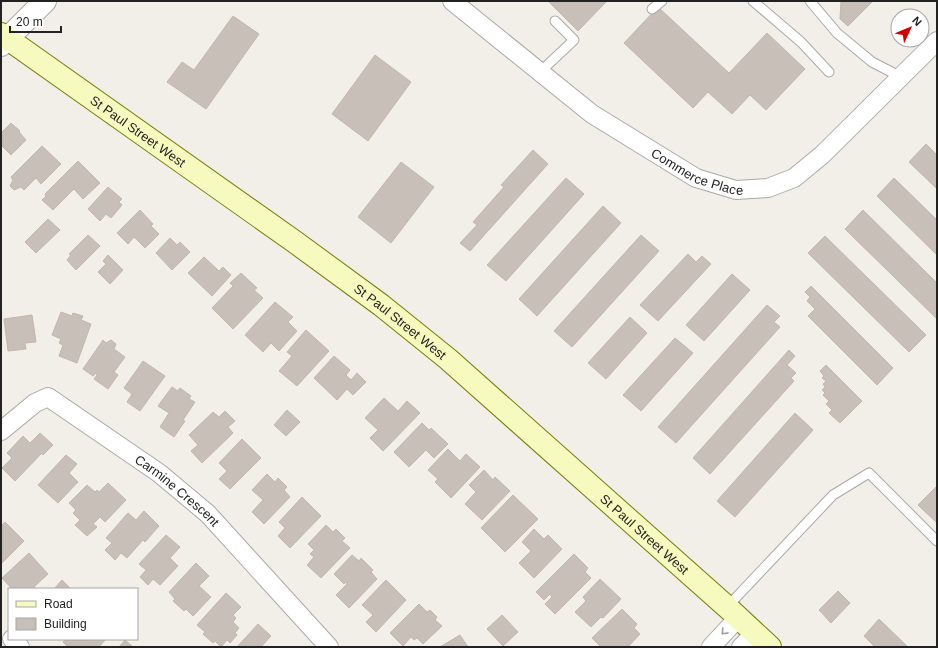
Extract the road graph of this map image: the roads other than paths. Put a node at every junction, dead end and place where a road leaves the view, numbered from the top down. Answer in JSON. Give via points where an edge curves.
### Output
{"nodes":[{"id":1,"x":45,"y":1,"type":"edge"},
{"id":2,"x":452,"y":1,"type":"edge"},
{"id":3,"x":662,"y":1,"type":"edge"},
{"id":4,"x":753,"y":1,"type":"edge"},
{"id":5,"x":810,"y":1,"type":"edge"},
{"id":6,"x":652,"y":9,"type":"dead end"},
{"id":7,"x":555,"y":21,"type":"dead end"},
{"id":8,"x":3,"y":39,"type":"edge"},
{"id":9,"x":937,"y":41,"type":"edge"},
{"id":10,"x":540,"y":72,"type":"junction"},
{"id":11,"x":829,"y":72,"type":"dead end"},
{"id":12,"x":901,"y":77,"type":"junction"},
{"id":13,"x":1,"y":431,"type":"edge"},
{"id":14,"x":937,"y":541,"type":"edge"},
{"id":15,"x":733,"y":612,"type":"junction"},
{"id":16,"x":755,"y":642,"type":"edge"},
{"id":17,"x":329,"y":647,"type":"edge"},
{"id":18,"x":710,"y":647,"type":"edge"}],
"edges":[{"from":1,"to":8,"type":"street"},
{"from":2,"to":10,"type":"street","name":"Commerce Place"},
{"from":3,"to":6,"type":"lane"},
{"from":4,"to":11,"type":"lane","via":[[801,42]]},
{"from":5,"to":12,"type":"lane","via":[[842,38],[872,62]]},
{"from":7,"to":10,"type":"lane","via":[[574,40]]},
{"from":8,"to":15,"type":"main road","name":"St Paul Street West","via":[[295,242],[381,305],[448,359]]},
{"from":9,"to":12,"type":"street","name":"Commerce Place"},
{"from":10,"to":12,"type":"street","name":"Commerce Place","via":[[592,114],[696,178],[736,190],[768,188],[794,178],[822,155]]},
{"from":13,"to":17,"type":"street","name":"Carmine Crescent","via":[[35,403],[48,398],[159,472],[208,514]]},
{"from":14,"to":15,"type":"lane","via":[[869,473],[833,495]]},
{"from":15,"to":16,"type":"main road","name":"St Paul Street West"},
{"from":15,"to":18,"type":"street","one_way":true}]}
